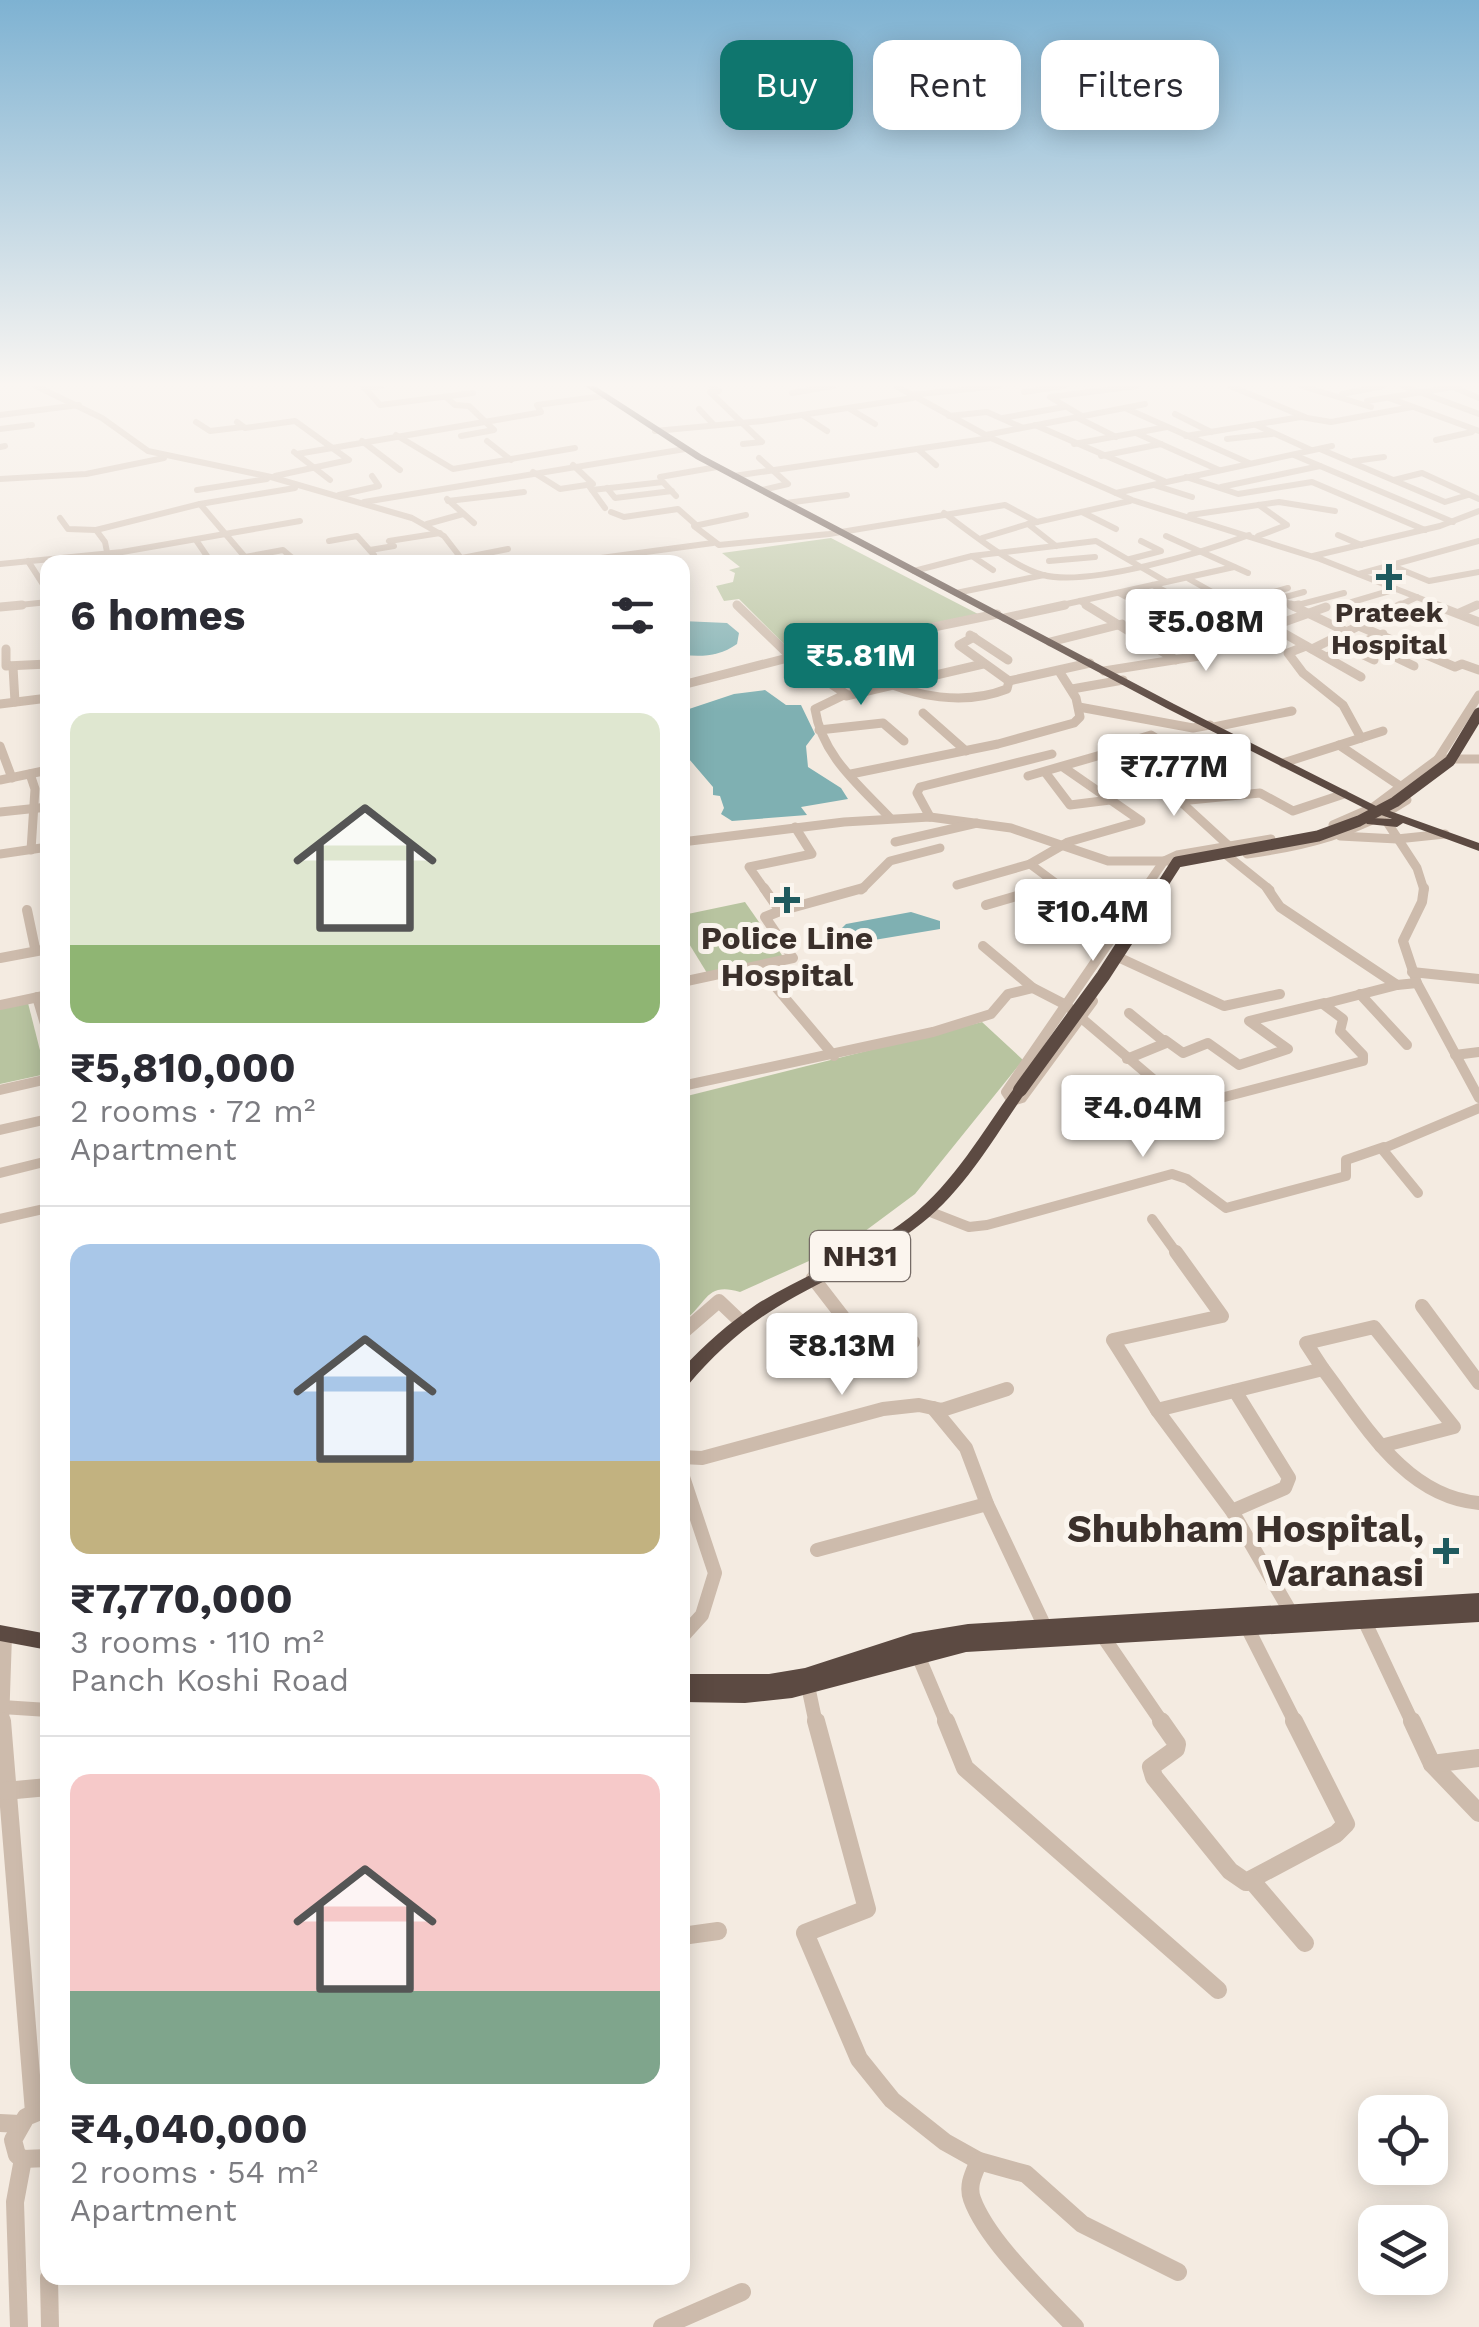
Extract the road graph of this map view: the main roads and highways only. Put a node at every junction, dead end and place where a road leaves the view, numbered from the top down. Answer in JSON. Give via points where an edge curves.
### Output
{"nodes":[{"id":1,"x":770,"y":495,"type":"edge"},
{"id":2,"x":1479,"y":713,"type":"edge"},
{"id":3,"x":1479,"y":847,"type":"edge"},
{"id":4,"x":690,"y":1372,"type":"edge"},
{"id":5,"x":1479,"y":1602,"type":"edge"},
{"id":6,"x":1479,"y":1614,"type":"edge"},
{"id":7,"x":2,"y":1634,"type":"edge"},
{"id":8,"x":40,"y":1641,"type":"edge"},
{"id":9,"x":690,"y":1682,"type":"edge"},
{"id":10,"x":690,"y":1694,"type":"edge"}],
"edges":[{"from":1,"to":3,"type":"highway","via":[[1344,794],[1371,815]]},
{"from":2,"to":4,"type":"highway","number":"NH31","bridge":true,"via":[[1450,761],[1359,821],[1318,836],[1177,862],[1085,1002],[928,1211],[740,1321]]},
{"from":5,"to":9,"type":"highway","via":[[968,1632],[913,1641],[787,1679]]},
{"from":6,"to":10,"type":"highway","via":[[966,1644],[808,1686]]},
{"from":7,"to":8,"type":"highway"}]}
